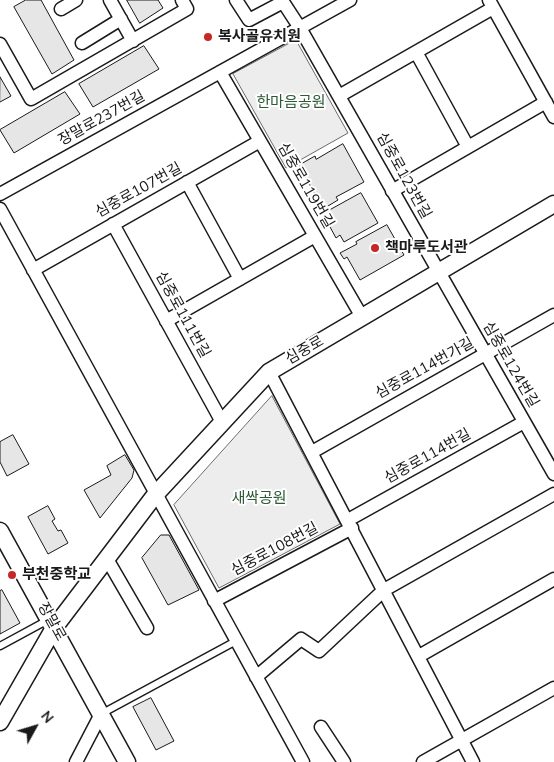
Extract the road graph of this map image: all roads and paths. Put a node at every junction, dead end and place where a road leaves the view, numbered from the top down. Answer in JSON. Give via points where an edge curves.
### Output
{"nodes":[{"id":1,"x":76,"y":0,"type":"edge"},
{"id":2,"x":110,"y":0,"type":"edge"},
{"id":3,"x":182,"y":0,"type":"edge"},
{"id":4,"x":236,"y":0,"type":"edge"},
{"id":5,"x":350,"y":0,"type":"edge"},
{"id":6,"x":491,"y":4,"type":"edge"},
{"id":7,"x":61,"y":9,"type":"dead end"},
{"id":8,"x":121,"y":19,"type":"junction"},
{"id":9,"x":300,"y":28,"type":"junction"},
{"id":10,"x":133,"y":40,"type":"junction"},
{"id":11,"x":82,"y":43,"type":"dead end"},
{"id":12,"x":0,"y":44,"type":"edge"},
{"id":13,"x":416,"y":52,"type":"junction"},
{"id":14,"x":220,"y":72,"type":"junction"},
{"id":15,"x":339,"y":96,"type":"junction"},
{"id":16,"x":546,"y":102,"type":"junction"},
{"id":17,"x":554,"y":117,"type":"edge"},
{"id":18,"x":260,"y":141,"type":"junction"},
{"id":19,"x":468,"y":147,"type":"junction"},
{"id":20,"x":187,"y":182,"type":"junction"},
{"id":21,"x":392,"y":191,"type":"junction"},
{"id":22,"x":0,"y":194,"type":"edge"},
{"id":23,"x":554,"y":204,"type":"edge"},
{"id":24,"x":0,"y":209,"type":"edge"},
{"id":25,"x":113,"y":224,"type":"junction"},
{"id":26,"x":315,"y":236,"type":"junction"},
{"id":27,"x":33,"y":270,"type":"junction"},
{"id":28,"x":438,"y":272,"type":"junction"},
{"id":29,"x":240,"y":279,"type":"junction"},
{"id":30,"x":554,"y":315,"type":"edge"},
{"id":31,"x":362,"y":317,"type":"junction"},
{"id":32,"x":166,"y":321,"type":"junction"},
{"id":33,"x":485,"y":354,"type":"junction"},
{"id":34,"x":269,"y":372,"type":"junction"},
{"id":35,"x":222,"y":422,"type":"junction"},
{"id":36,"x":524,"y":422,"type":"junction"},
{"id":37,"x":312,"y":452,"type":"junction"},
{"id":38,"x":554,"y":474,"type":"edge"},
{"id":39,"x":554,"y":494,"type":"edge"},
{"id":40,"x":156,"y":495,"type":"junction"},
{"id":41,"x":350,"y":524,"type":"junction"},
{"id":42,"x":0,"y":531,"type":"edge"},
{"id":43,"x":107,"y":559,"type":"junction"},
{"id":44,"x":554,"y":579,"type":"edge"},
{"id":45,"x":384,"y":590,"type":"junction"},
{"id":46,"x":214,"y":601,"type":"junction"},
{"id":47,"x":51,"y":624,"type":"junction"},
{"id":48,"x":147,"y":628,"type":"dead end"},
{"id":49,"x":236,"y":641,"type":"junction"},
{"id":50,"x":0,"y":646,"type":"edge"},
{"id":51,"x":418,"y":656,"type":"junction"},
{"id":52,"x":256,"y":677,"type":"junction"},
{"id":53,"x":554,"y":688,"type":"edge"},
{"id":54,"x":101,"y":714,"type":"junction"},
{"id":55,"x":0,"y":722,"type":"edge"},
{"id":56,"x":321,"y":727,"type":"dead end"},
{"id":57,"x":462,"y":740,"type":"junction"},
{"id":58,"x":76,"y":762,"type":"edge"},
{"id":59,"x":127,"y":762,"type":"edge"},
{"id":60,"x":302,"y":762,"type":"edge"},
{"id":61,"x":344,"y":762,"type":"edge"},
{"id":62,"x":423,"y":762,"type":"edge"},
{"id":63,"x":473,"y":762,"type":"edge"}],
"edges":[{"from":1,"to":7,"type":"street"},
{"from":2,"to":8,"type":"street"},
{"from":3,"to":10,"type":"street","via":[[187,9]]},
{"from":4,"to":9,"type":"street","name":"심중로123번길","via":[[249,20],[283,2]]},
{"from":5,"to":9,"type":"street","name":"장말로237번길"},
{"from":6,"to":13,"type":"street"},
{"from":6,"to":16,"type":"street"},
{"from":8,"to":10,"type":"street"},
{"from":8,"to":11,"type":"street"},
{"from":9,"to":14,"type":"street","name":"장말로237번길"},
{"from":9,"to":15,"type":"street","name":"심중로123번길"},
{"from":10,"to":12,"type":"street","via":[[31,99]]},
{"from":13,"to":15,"type":"street"},
{"from":13,"to":19,"type":"street"},
{"from":14,"to":18,"type":"street","name":"심중로119번길"},
{"from":14,"to":22,"type":"street","name":"장말로237번길"},
{"from":15,"to":21,"type":"street","name":"심중로123번길"},
{"from":16,"to":17,"type":"street"},
{"from":16,"to":19,"type":"street"},
{"from":18,"to":20,"type":"street","name":"심중로107번길"},
{"from":18,"to":26,"type":"street","name":"심중로119번길"},
{"from":19,"to":21,"type":"street"},
{"from":20,"to":25,"type":"street","name":"심중로107번길"},
{"from":20,"to":29,"type":"street"},
{"from":21,"to":28,"type":"street","name":"심중로123번길"},
{"from":23,"to":28,"type":"street","name":"심중로"},
{"from":24,"to":27,"type":"street"},
{"from":25,"to":27,"type":"street","name":"심중로107번길"},
{"from":25,"to":32,"type":"street","name":"심중로111번길"},
{"from":26,"to":29,"type":"street"},
{"from":26,"to":31,"type":"street","name":"심중로119번길"},
{"from":27,"to":40,"type":"street"},
{"from":28,"to":31,"type":"street","name":"심중로"},
{"from":28,"to":33,"type":"street","name":"심중로124번길"},
{"from":29,"to":32,"type":"street"},
{"from":30,"to":33,"type":"street","name":"심중로114번가길"},
{"from":31,"to":34,"type":"street","name":"심중로"},
{"from":32,"to":35,"type":"street","name":"심중로111번길"},
{"from":33,"to":36,"type":"street","name":"심중로124번길"},
{"from":33,"to":37,"type":"street","name":"심중로114번가길"},
{"from":34,"to":35,"type":"street","name":"심중로"},
{"from":34,"to":37,"type":"street"},
{"from":35,"to":40,"type":"street","name":"심중로"},
{"from":36,"to":38,"type":"street","name":"심중로124번길"},
{"from":36,"to":41,"type":"street","name":"심중로114번길"},
{"from":37,"to":41,"type":"street"},
{"from":39,"to":45,"type":"street"},
{"from":40,"to":43,"type":"street","name":"심중로"},
{"from":40,"to":46,"type":"street"},
{"from":41,"to":45,"type":"street"},
{"from":41,"to":46,"type":"street","name":"심중로108번길"},
{"from":42,"to":47,"type":"street","name":"장말로"},
{"from":43,"to":47,"type":"street","name":"심중로"},
{"from":43,"to":48,"type":"street"},
{"from":44,"to":51,"type":"street"},
{"from":45,"to":51,"type":"street"},
{"from":45,"to":52,"type":"street","via":[[319,652],[301,639]]},
{"from":46,"to":49,"type":"street"},
{"from":47,"to":50,"type":"lane"},
{"from":47,"to":54,"type":"street","name":"장말로"},
{"from":47,"to":55,"type":"street","name":"심중로"},
{"from":49,"to":52,"type":"street"},
{"from":49,"to":54,"type":"lane"},
{"from":51,"to":57,"type":"street"},
{"from":52,"to":60,"type":"street"},
{"from":53,"to":57,"type":"street"},
{"from":54,"to":58,"type":"street"},
{"from":54,"to":59,"type":"street","name":"장말로"},
{"from":56,"to":61,"type":"street"},
{"from":57,"to":62,"type":"street"},
{"from":57,"to":63,"type":"street"}]}
